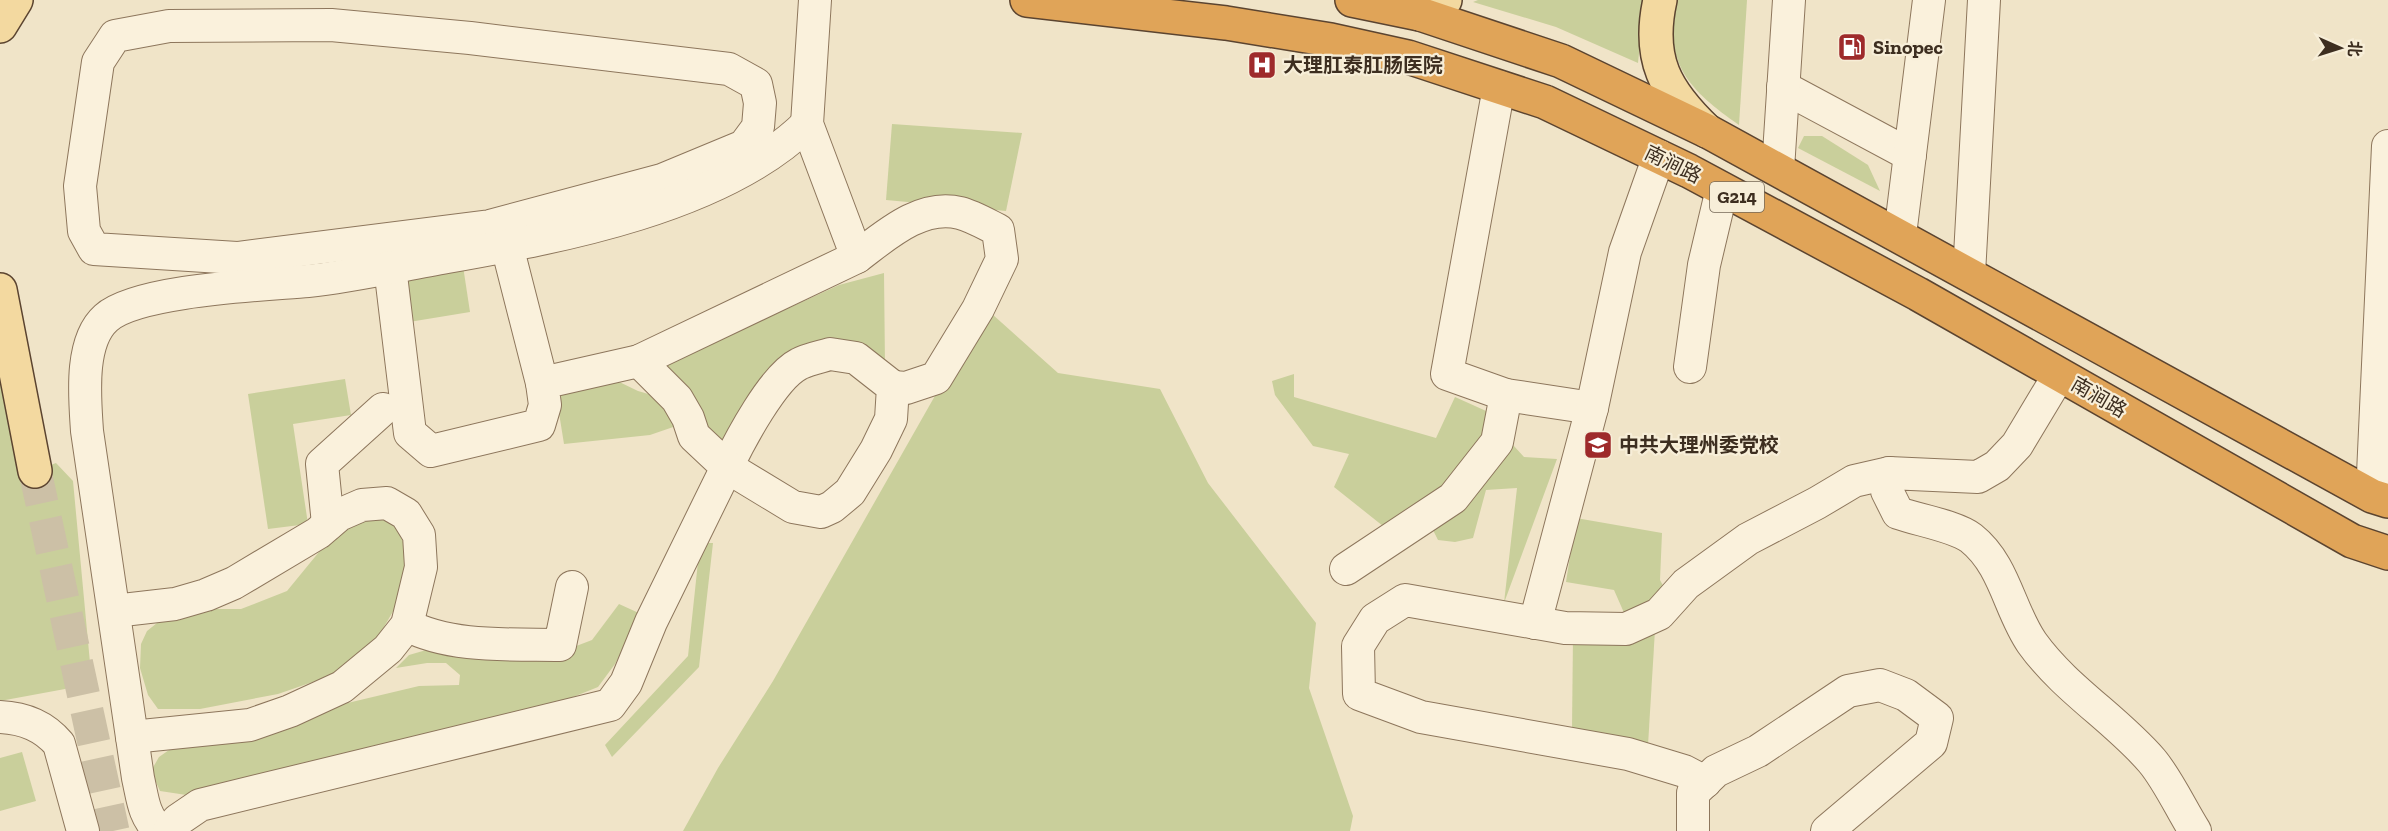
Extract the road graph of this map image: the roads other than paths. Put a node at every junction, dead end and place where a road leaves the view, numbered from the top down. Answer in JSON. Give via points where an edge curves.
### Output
{"nodes":[{"id":1,"x":16,"y":0,"type":"edge"},
{"id":2,"x":815,"y":0,"type":"edge"},
{"id":3,"x":1027,"y":0,"type":"edge"},
{"id":4,"x":1352,"y":0,"type":"edge"},
{"id":5,"x":1660,"y":0,"type":"edge"},
{"id":6,"x":1790,"y":0,"type":"edge"},
{"id":7,"x":1929,"y":0,"type":"edge"},
{"id":8,"x":1984,"y":0,"type":"edge"},
{"id":9,"x":1432,"y":7,"type":"edge"},
{"id":10,"x":362,"y":14,"type":"edge"},
{"id":11,"x":0,"y":26,"type":"edge"},
{"id":12,"x":1499,"y":87,"type":"junction"},
{"id":13,"x":1783,"y":87,"type":"junction"},
{"id":14,"x":807,"y":124,"type":"junction"},
{"id":15,"x":1709,"y":132,"type":"junction"},
{"id":16,"x":2388,"y":146,"type":"edge"},
{"id":17,"x":1910,"y":155,"type":"junction"},
{"id":18,"x":1659,"y":156,"type":"junction"},
{"id":19,"x":1778,"y":169,"type":"junction"},
{"id":20,"x":1722,"y":189,"type":"junction"},
{"id":21,"x":1900,"y":235,"type":"junction"},
{"id":22,"x":507,"y":246,"type":"junction"},
{"id":23,"x":857,"y":257,"type":"junction"},
{"id":24,"x":390,"y":267,"type":"junction"},
{"id":25,"x":1969,"y":274,"type":"junction"},
{"id":26,"x":0,"y":290,"type":"edge"},
{"id":27,"x":639,"y":361,"type":"junction"},
{"id":28,"x":1690,"y":367,"type":"dead end"},
{"id":29,"x":2059,"y":375,"type":"junction"},
{"id":30,"x":542,"y":383,"type":"junction"},
{"id":31,"x":893,"y":387,"type":"junction"},
{"id":32,"x":1506,"y":395,"type":"junction"},
{"id":33,"x":384,"y":408,"type":"dead end"},
{"id":34,"x":1592,"y":408,"type":"junction"},
{"id":35,"x":727,"y":467,"type":"junction"},
{"id":36,"x":34,"y":471,"type":"tunnel mouth"},
{"id":37,"x":1889,"y":473,"type":"junction"},
{"id":38,"x":2380,"y":499,"type":"edge"},
{"id":39,"x":328,"y":524,"type":"junction"},
{"id":40,"x":2352,"y":541,"type":"junction"},
{"id":41,"x":2388,"y":553,"type":"edge"},
{"id":42,"x":1346,"y":569,"type":"dead end"},
{"id":43,"x":572,"y":587,"type":"dead end"},
{"id":44,"x":114,"y":611,"type":"junction"},
{"id":45,"x":1535,"y":623,"type":"junction"},
{"id":46,"x":407,"y":624,"type":"junction"},
{"id":47,"x":0,"y":717,"type":"edge"},
{"id":48,"x":132,"y":737,"type":"junction"},
{"id":49,"x":1705,"y":782,"type":"junction"},
{"id":50,"x":83,"y":831,"type":"edge"},
{"id":51,"x":159,"y":831,"type":"edge"},
{"id":52,"x":169,"y":831,"type":"edge"},
{"id":53,"x":1693,"y":831,"type":"edge"},
{"id":54,"x":1827,"y":831,"type":"edge"},
{"id":55,"x":2195,"y":831,"type":"edge"}],
"edges":[{"from":1,"to":11,"type":"main road"},
{"from":2,"to":14,"type":"street"},
{"from":3,"to":12,"type":"highway","name":"南涧路","number":"G214","via":[[1226,23],[1331,40],[1408,57]]},
{"from":4,"to":9,"type":"highway","number":"G214"},
{"from":5,"to":15,"type":"main road","via":[[1656,36],[1660,68],[1673,94]]},
{"from":6,"to":13,"type":"street"},
{"from":7,"to":17,"type":"street"},
{"from":8,"to":25,"type":"street"},
{"from":9,"to":15,"type":"highway","number":"G214","via":[[1561,61]]},
{"from":10,"to":10,"type":"street","via":[[470,38],[729,69],[756,84],[760,103],[758,127],[744,146],[662,180],[490,225],[237,258],[94,249],[84,231],[80,186],[98,62],[115,36],[169,26],[331,25]]},
{"from":12,"to":18,"type":"highway","name":"南涧路","number":"G214","via":[[1545,102]]},
{"from":12,"to":32,"type":"street","via":[[1447,374]]},
{"from":13,"to":17,"type":"street"},
{"from":13,"to":19,"type":"street"},
{"from":14,"to":22,"type":"street","via":[[790,142],[739,174],[664,206],[556,237]]},
{"from":14,"to":23,"type":"street"},
{"from":15,"to":19,"type":"highway","number":"G214"},
{"from":16,"to":38,"type":"street"},
{"from":17,"to":21,"type":"street"},
{"from":18,"to":20,"type":"highway","name":"南涧路","number":"G214"},
{"from":18,"to":34,"type":"street","via":[[1625,252]]},
{"from":19,"to":21,"type":"highway","number":"G214"},
{"from":20,"to":28,"type":"street","via":[[1704,265]]},
{"from":20,"to":29,"type":"highway","name":"南涧路","number":"G214"},
{"from":21,"to":25,"type":"highway","number":"G214"},
{"from":22,"to":24,"type":"street"},
{"from":22,"to":30,"type":"street"},
{"from":23,"to":27,"type":"street"},
{"from":23,"to":31,"type":"street","via":[[901,225],[935,211],[959,213],[998,230],[1002,259],[978,309],[936,378],[906,388]]},
{"from":24,"to":30,"type":"street","via":[[410,433],[431,451],[539,425],[545,405]]},
{"from":24,"to":44,"type":"street","via":[[329,278],[162,296],[121,308],[104,319],[93,339],[84,387]]},
{"from":25,"to":38,"type":"highway","number":"G214"},
{"from":26,"to":36,"type":"main road"},
{"from":27,"to":30,"type":"street"},
{"from":27,"to":35,"type":"street","via":[[676,399],[694,436]]},
{"from":29,"to":37,"type":"street","via":[[2017,445],[1997,466],[1978,477]]},
{"from":29,"to":40,"type":"highway","name":"南涧路","number":"G214"},
{"from":31,"to":35,"type":"street","via":[[856,358],[830,354],[798,364],[779,382]]},
{"from":31,"to":35,"type":"street","via":[[891,419],[876,450],[850,492],[832,507],[821,512],[793,507]]},
{"from":32,"to":34,"type":"street"},
{"from":32,"to":42,"type":"street","via":[[1497,442],[1453,498]]},
{"from":33,"to":39,"type":"street","via":[[322,464]]},
{"from":34,"to":45,"type":"street"},
{"from":35,"to":52,"type":"street","via":[[651,622],[626,683],[610,705],[200,805]]},
{"from":37,"to":45,"type":"street","via":[[1854,481],[1748,539],[1686,584],[1659,614],[1626,629],[1565,628]]},
{"from":37,"to":55,"type":"street","via":[[1887,491],[1898,513],[1970,537],[1994,564],[2031,641],[2049,665],[2153,762]]},
{"from":38,"to":40,"type":"highway"},
{"from":39,"to":44,"type":"street","via":[[234,584],[175,604]]},
{"from":39,"to":46,"type":"street","via":[[362,506],[387,503],[406,514],[419,535],[422,567]]},
{"from":40,"to":41,"type":"highway","name":"南涧路","number":"G214"},
{"from":43,"to":46,"type":"street","via":[[560,645],[473,642],[422,632]]},
{"from":44,"to":48,"type":"street"},
{"from":45,"to":49,"type":"street","via":[[1405,600],[1375,619],[1358,646],[1359,694],[1421,717],[1628,753]]},
{"from":46,"to":48,"type":"street","via":[[388,649],[342,687],[290,711],[250,725]]},
{"from":47,"to":50,"type":"street","via":[[34,724],[50,732],[59,744]]},
{"from":48,"to":51,"type":"street","via":[[145,811]]},
{"from":49,"to":53,"type":"street","via":[[1693,793]]},
{"from":49,"to":54,"type":"street","via":[[1716,771],[1758,751],[1848,691],[1880,685],[1906,695],[1937,718],[1931,743]]}]}
